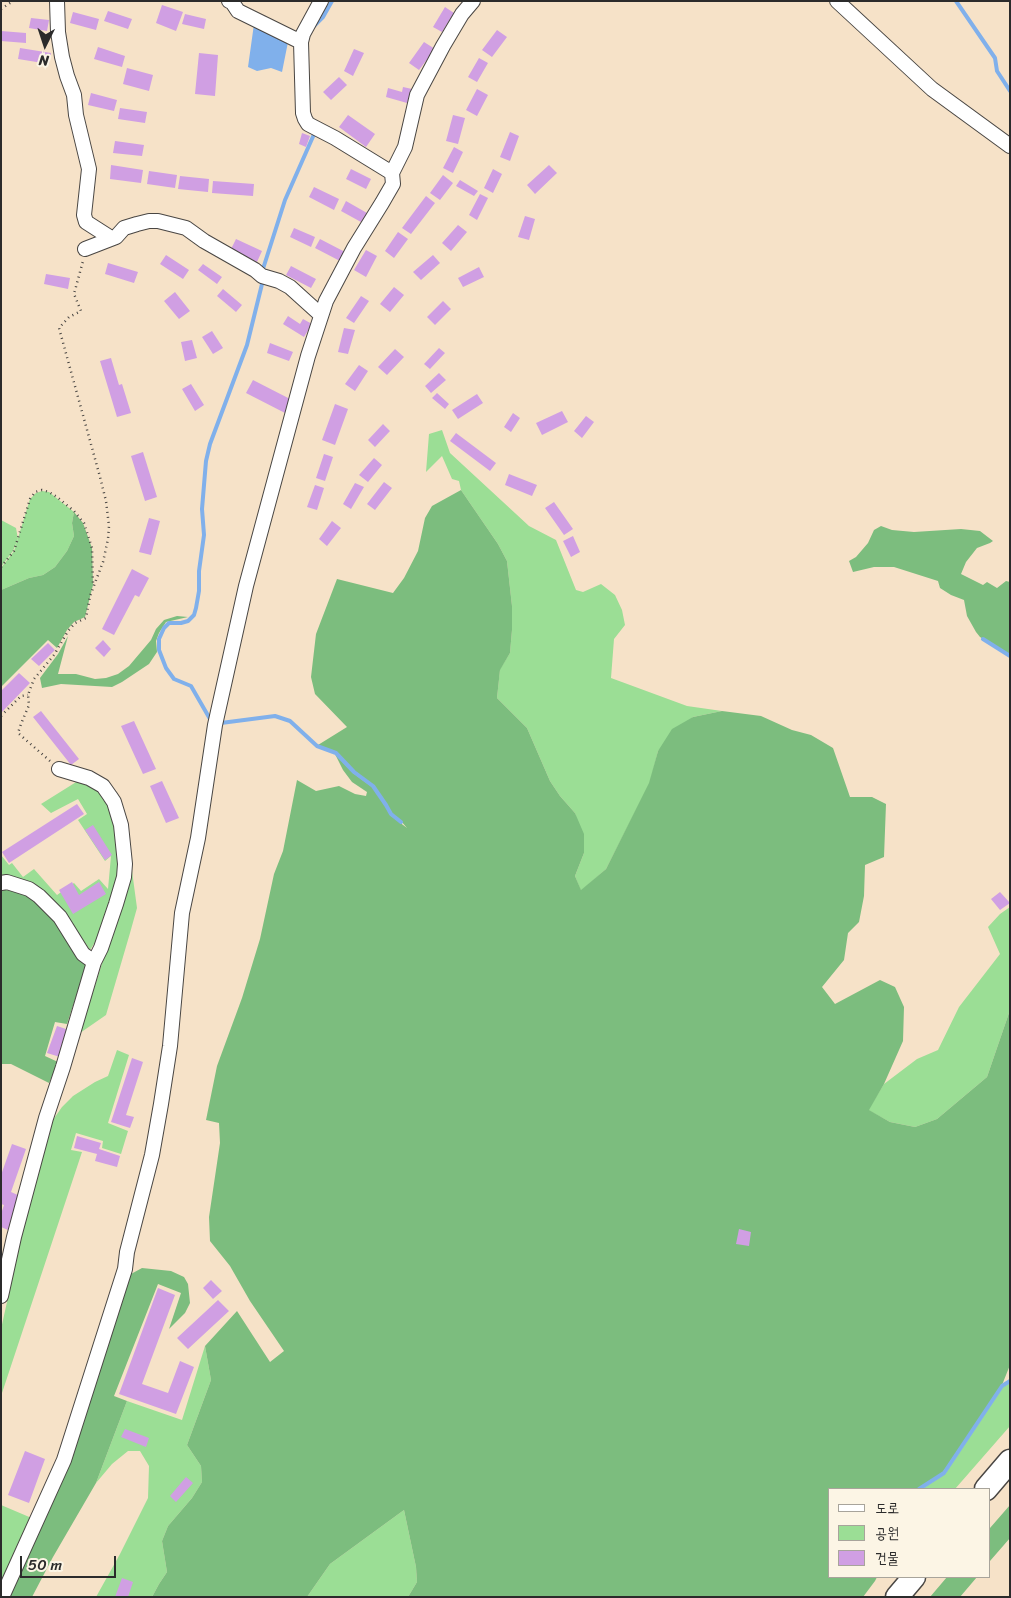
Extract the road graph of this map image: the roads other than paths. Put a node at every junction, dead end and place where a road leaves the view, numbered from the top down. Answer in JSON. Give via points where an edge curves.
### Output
{"nodes":[{"id":1,"x":57,"y":1,"type":"edge"},
{"id":2,"x":321,"y":1,"type":"edge"},
{"id":3,"x":473,"y":1,"type":"edge"},
{"id":4,"x":837,"y":1,"type":"edge"},
{"id":5,"x":231,"y":2,"type":"edge"},
{"id":6,"x":301,"y":42,"type":"junction"},
{"id":7,"x":1010,"y":146,"type":"edge"},
{"id":8,"x":392,"y":173,"type":"junction"},
{"id":9,"x":111,"y":238,"type":"junction"},
{"id":10,"x":85,"y":249,"type":"road end"},
{"id":11,"x":320,"y":315,"type":"junction"},
{"id":12,"x":59,"y":769,"type":"road end"},
{"id":13,"x":1,"y":883,"type":"edge"},
{"id":14,"x":94,"y":962,"type":"junction"},
{"id":15,"x":1,"y":1296,"type":"edge"},
{"id":16,"x":1010,"y":1461,"type":"edge"},
{"id":17,"x":987,"y":1488,"type":"edge"},
{"id":18,"x":913,"y":1578,"type":"edge"},
{"id":19,"x":2,"y":1597,"type":"edge"},
{"id":20,"x":897,"y":1597,"type":"edge"}],
"edges":[{"from":1,"to":9,"type":"street","via":[[62,57],[74,94],[89,169],[84,215],[86,222]]},
{"from":2,"to":6,"type":"street"},
{"from":3,"to":8,"type":"street","via":[[462,14],[417,95],[405,147]]},
{"from":4,"to":7,"type":"street","via":[[932,89]]},
{"from":5,"to":6,"type":"street","via":[[238,11]]},
{"from":6,"to":8,"type":"street","via":[[302,113],[308,124]]},
{"from":8,"to":11,"type":"street","via":[[393,184],[354,248]]},
{"from":9,"to":10,"type":"street"},
{"from":9,"to":11,"type":"street","via":[[124,228],[149,221],[186,228],[262,276],[290,287]]},
{"from":11,"to":19,"type":"street","via":[[246,586],[215,725],[181,922],[170,1046],[152,1155],[125,1269],[64,1460]]},
{"from":12,"to":14,"type":"street","via":[[103,786],[114,802],[121,825],[124,877]]},
{"from":13,"to":14,"type":"street","via":[[29,889],[39,896],[60,918],[84,954]]},
{"from":14,"to":15,"type":"street","via":[[41,1136]]},
{"from":16,"to":17,"type":"highway"},
{"from":18,"to":20,"type":"highway"}]}
